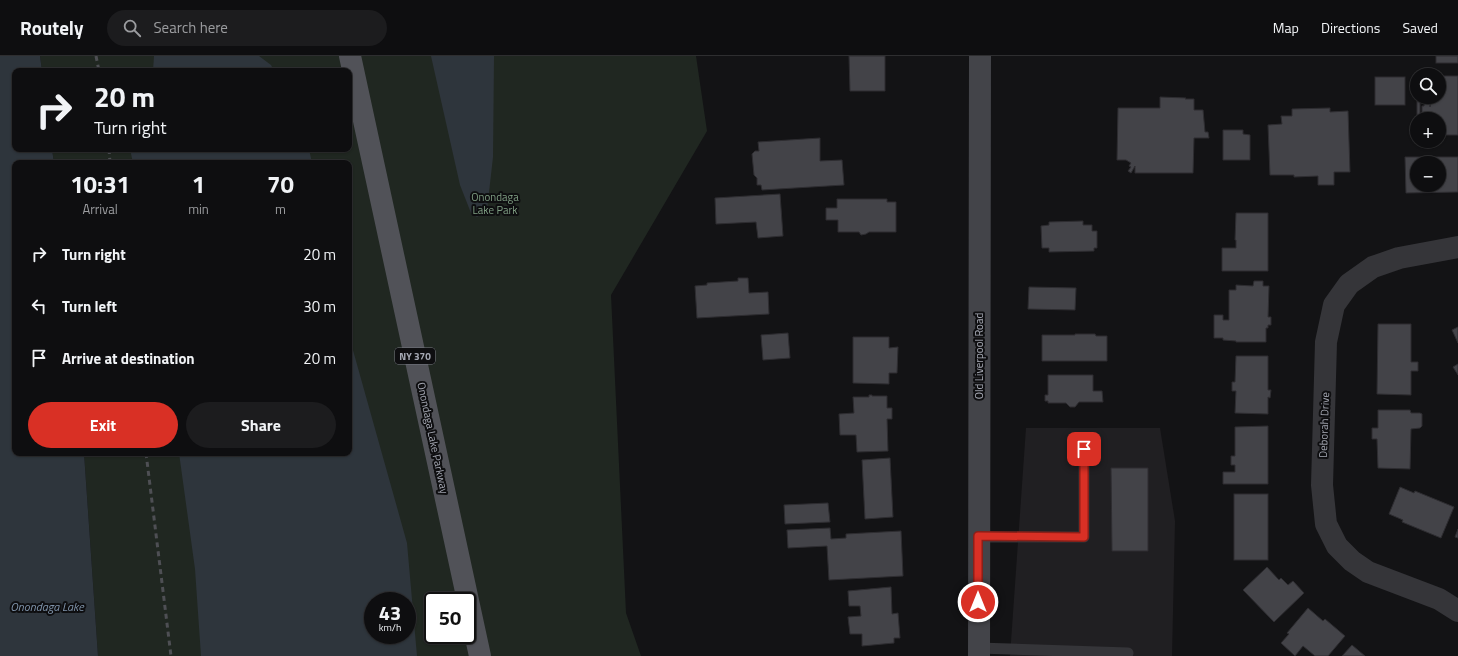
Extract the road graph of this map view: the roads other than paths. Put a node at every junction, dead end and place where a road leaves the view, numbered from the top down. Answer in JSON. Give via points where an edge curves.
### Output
{"nodes":[{"id":1,"x":350,"y":56,"type":"edge"},
{"id":2,"x":980,"y":56,"type":"edge"},
{"id":3,"x":1458,"y":248,"type":"edge"},
{"id":4,"x":1084,"y":449,"type":"dead end"},
{"id":5,"x":978,"y":536,"type":"junction"},
{"id":6,"x":1458,"y":611,"type":"edge"},
{"id":7,"x":978,"y":653,"type":"edge"},
{"id":8,"x":480,"y":656,"type":"edge"},
{"id":9,"x":1127,"y":656,"type":"edge"}],
"edges":[{"from":1,"to":8,"type":"main road","name":"Onondaga Lake Parkway","number":"NY 370"},
{"from":2,"to":5,"type":"main road","name":"Old Liverpool Road"},
{"from":3,"to":6,"type":"street","name":"Deborah Drive","via":[[1399,258],[1373,266],[1349,284],[1334,305],[1326,342],[1322,485],[1326,524],[1337,546],[1352,561],[1368,572],[1439,599]]},
{"from":4,"to":5,"type":"lane","via":[[1084,537]]},
{"from":5,"to":7,"type":"main road","name":"Old Liverpool Road"},
{"from":7,"to":9,"type":"lane","via":[[1128,653]]}]}
